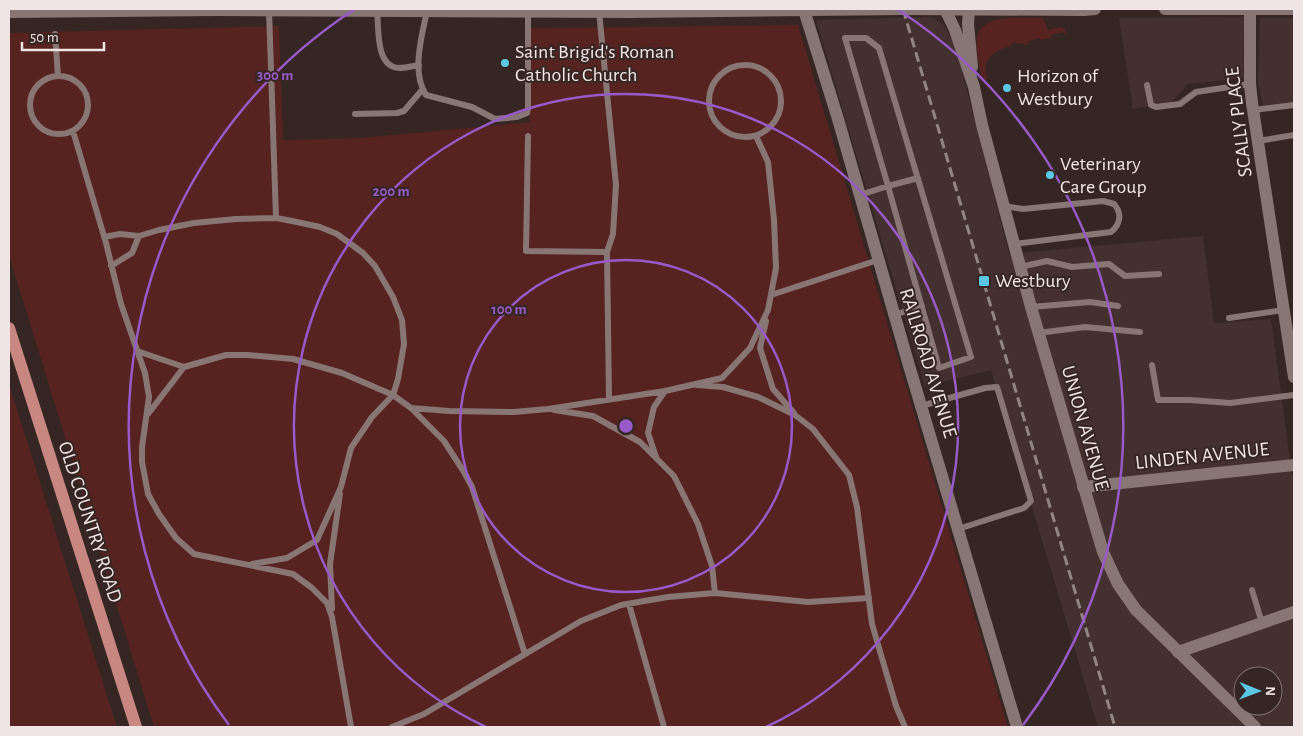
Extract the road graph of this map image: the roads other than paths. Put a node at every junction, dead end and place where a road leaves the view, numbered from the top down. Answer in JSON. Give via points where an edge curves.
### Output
{"nodes":[{"id":1,"x":217,"y":9,"type":"edge"},
{"id":2,"x":343,"y":9,"type":"edge"},
{"id":3,"x":804,"y":9,"type":"edge"},
{"id":4,"x":945,"y":9,"type":"edge"},
{"id":5,"x":969,"y":9,"type":"edge"},
{"id":6,"x":992,"y":9,"type":"edge"},
{"id":7,"x":1088,"y":9,"type":"edge"},
{"id":8,"x":1165,"y":9,"type":"edge"},
{"id":9,"x":1198,"y":9,"type":"edge"},
{"id":10,"x":1245,"y":9,"type":"edge"},
{"id":11,"x":1250,"y":9,"type":"edge"},
{"id":12,"x":85,"y":10,"type":"edge"},
{"id":13,"x":161,"y":10,"type":"edge"},
{"id":14,"x":269,"y":10,"type":"junction"},
{"id":15,"x":378,"y":10,"type":"junction"},
{"id":16,"x":470,"y":10,"type":"edge"},
{"id":17,"x":597,"y":10,"type":"edge"},
{"id":18,"x":723,"y":10,"type":"edge"},
{"id":19,"x":758,"y":10,"type":"edge"},
{"id":20,"x":1294,"y":10,"type":"edge"},
{"id":21,"x":427,"y":11,"type":"junction"},
{"id":22,"x":528,"y":11,"type":"junction"},
{"id":23,"x":9,"y":12,"type":"edge"},
{"id":24,"x":55,"y":34,"type":"dead end"},
{"id":25,"x":419,"y":64,"type":"junction"},
{"id":26,"x":58,"y":76,"type":"junction"},
{"id":27,"x":1250,"y":84,"type":"junction"},
{"id":28,"x":1147,"y":85,"type":"dead end"},
{"id":29,"x":974,"y":87,"type":"junction"},
{"id":30,"x":422,"y":90,"type":"junction"},
{"id":31,"x":1294,"y":105,"type":"edge"},
{"id":32,"x":1253,"y":110,"type":"junction"},
{"id":33,"x":355,"y":114,"type":"dead end"},
{"id":34,"x":73,"y":131,"type":"junction"},
{"id":35,"x":1294,"y":135,"type":"edge"},
{"id":36,"x":528,"y":136,"type":"dead end"},
{"id":37,"x":756,"y":136,"type":"junction"},
{"id":38,"x":1258,"y":141,"type":"junction"},
{"id":39,"x":918,"y":178,"type":"junction"},
{"id":40,"x":888,"y":186,"type":"junction"},
{"id":41,"x":860,"y":195,"type":"junction"},
{"id":42,"x":1004,"y":206,"type":"junction"},
{"id":43,"x":276,"y":218,"type":"junction"},
{"id":44,"x":140,"y":236,"type":"junction"},
{"id":45,"x":104,"y":237,"type":"junction"},
{"id":46,"x":1014,"y":244,"type":"junction"},
{"id":47,"x":607,"y":252,"type":"junction"},
{"id":48,"x":878,"y":260,"type":"junction"},
{"id":49,"x":111,"y":266,"type":"junction"},
{"id":50,"x":1020,"y":267,"type":"junction"},
{"id":51,"x":1158,"y":274,"type":"dead end"},
{"id":52,"x":771,"y":295,"type":"junction"},
{"id":53,"x":922,"y":306,"type":"junction"},
{"id":54,"x":1118,"y":306,"type":"dead end"},
{"id":55,"x":1031,"y":307,"type":"junction"},
{"id":56,"x":768,"y":310,"type":"junction"},
{"id":57,"x":1284,"y":310,"type":"junction"},
{"id":58,"x":894,"y":315,"type":"junction"},
{"id":59,"x":1229,"y":318,"type":"dead end"},
{"id":60,"x":9,"y":328,"type":"edge"},
{"id":61,"x":1140,"y":332,"type":"dead end"},
{"id":62,"x":1038,"y":333,"type":"junction"},
{"id":63,"x":137,"y":351,"type":"junction"},
{"id":64,"x":1152,"y":365,"type":"dead end"},
{"id":65,"x":184,"y":367,"type":"junction"},
{"id":66,"x":1294,"y":377,"type":"edge"},
{"id":67,"x":689,"y":385,"type":"junction"},
{"id":68,"x":665,"y":391,"type":"junction"},
{"id":69,"x":393,"y":395,"type":"junction"},
{"id":70,"x":1294,"y":395,"type":"edge"},
{"id":71,"x":609,"y":399,"type":"junction"},
{"id":72,"x":921,"y":406,"type":"junction"},
{"id":73,"x":411,"y":408,"type":"junction"},
{"id":74,"x":548,"y":409,"type":"junction"},
{"id":75,"x":147,"y":415,"type":"junction"},
{"id":76,"x":795,"y":416,"type":"junction"},
{"id":77,"x":657,"y":459,"type":"junction"},
{"id":78,"x":1294,"y":465,"type":"edge"},
{"id":79,"x":341,"y":487,"type":"junction"},
{"id":80,"x":1083,"y":487,"type":"junction"},
{"id":81,"x":958,"y":529,"type":"junction"},
{"id":82,"x":249,"y":565,"type":"junction"},
{"id":83,"x":1252,"y":590,"type":"dead end"},
{"id":84,"x":715,"y":593,"type":"junction"},
{"id":85,"x":869,"y":598,"type":"junction"},
{"id":86,"x":629,"y":604,"type":"junction"},
{"id":87,"x":1294,"y":612,"type":"edge"},
{"id":88,"x":332,"y":617,"type":"junction"},
{"id":89,"x":1262,"y":623,"type":"junction"},
{"id":90,"x":1178,"y":652,"type":"junction"},
{"id":91,"x":525,"y":654,"type":"junction"},
{"id":92,"x":136,"y":727,"type":"edge"},
{"id":93,"x":351,"y":727,"type":"edge"},
{"id":94,"x":392,"y":727,"type":"edge"},
{"id":95,"x":664,"y":727,"type":"edge"},
{"id":96,"x":905,"y":727,"type":"edge"},
{"id":97,"x":1017,"y":727,"type":"edge"},
{"id":98,"x":1255,"y":727,"type":"edge"}],
"edges":[{"from":1,"to":13,"type":"main road"},
{"from":1,"to":14,"type":"main road"},
{"from":2,"to":14,"type":"main road"},
{"from":2,"to":15,"type":"main road"},
{"from":3,"to":4,"type":"main road"},
{"from":3,"to":19,"type":"main road"},
{"from":3,"to":41,"type":"main road","name":"RAILROAD AVENUE"},
{"from":4,"to":5,"type":"main road"},
{"from":4,"to":29,"type":"main road","name":"UNION AVENUE"},
{"from":5,"to":6,"type":"main road"},
{"from":5,"to":29,"type":"main road","name":"UNION AVENUE"},
{"from":6,"to":7,"type":"main road"},
{"from":8,"to":9,"type":"main road"},
{"from":9,"to":10,"type":"main road"},
{"from":10,"to":11,"type":"main road"},
{"from":11,"to":20,"type":"main road"},
{"from":11,"to":27,"type":"main road","name":"SCALLY PLACE"},
{"from":12,"to":13,"type":"main road"},
{"from":12,"to":23,"type":"main road"},
{"from":14,"to":43,"type":"lane"},
{"from":15,"to":21,"type":"main road"},
{"from":15,"to":25,"type":"lane","via":[[384,60],[398,68]]},
{"from":16,"to":21,"type":"main road"},
{"from":16,"to":22,"type":"main road"},
{"from":17,"to":18,"type":"main road"},
{"from":17,"to":22,"type":"main road"},
{"from":17,"to":47,"type":"lane","via":[[616,186],[613,234]]},
{"from":18,"to":19,"type":"main road"},
{"from":21,"to":25,"type":"lane"},
{"from":22,"to":30,"type":"lane","via":[[527,113],[495,119],[472,107],[426,95]]},
{"from":24,"to":26,"type":"lane"},
{"from":25,"to":30,"type":"lane"},
{"from":26,"to":34,"type":"lane","via":[[74,79],[88,98],[84,120]]},
{"from":26,"to":34,"type":"lane","via":[[38,84],[31,98],[31,112],[44,130],[58,134]]},
{"from":27,"to":28,"type":"lane","via":[[1196,92],[1180,104],[1156,108],[1151,106]]},
{"from":27,"to":32,"type":"main road","name":"SCALLY PLACE"},
{"from":29,"to":42,"type":"main road","name":"UNION AVENUE"},
{"from":30,"to":33,"type":"lane","via":[[404,111],[397,114]]},
{"from":31,"to":32,"type":"lane"},
{"from":32,"to":38,"type":"main road","name":"SCALLY PLACE"},
{"from":34,"to":45,"type":"lane"},
{"from":35,"to":38,"type":"lane"},
{"from":36,"to":47,"type":"lane","via":[[526,251]]},
{"from":37,"to":37,"type":"lane","via":[[775,122],[782,100],[780,89],[766,70],[743,64],[731,67],[713,84],[709,95],[710,108],[722,129],[744,138]]},
{"from":37,"to":52,"type":"lane","via":[[768,162],[774,220],[776,268]]},
{"from":38,"to":57,"type":"main road","name":"SCALLY PLACE"},
{"from":39,"to":40,"type":"lane"},
{"from":39,"to":40,"type":"lane","via":[[879,48],[866,38],[845,38]]},
{"from":39,"to":53,"type":"lane","via":[[971,358],[939,368]]},
{"from":40,"to":41,"type":"lane"},
{"from":40,"to":53,"type":"lane"},
{"from":41,"to":48,"type":"main road","name":"RAILROAD AVENUE"},
{"from":42,"to":46,"type":"main road","name":"UNION AVENUE"},
{"from":42,"to":46,"type":"lane","via":[[1023,209],[1103,201],[1114,204],[1120,213],[1118,224],[1111,232]]},
{"from":43,"to":44,"type":"lane","via":[[194,223]]},
{"from":43,"to":69,"type":"lane","via":[[338,234],[375,266],[402,320],[403,357]]},
{"from":44,"to":45,"type":"lane","via":[[120,234]]},
{"from":44,"to":49,"type":"lane","via":[[132,253]]},
{"from":45,"to":49,"type":"lane"},
{"from":46,"to":50,"type":"main road","name":"UNION AVENUE"},
{"from":47,"to":71,"type":"lane"},
{"from":48,"to":52,"type":"lane"},
{"from":48,"to":58,"type":"main road","name":"RAILROAD AVENUE"},
{"from":49,"to":63,"type":"lane"},
{"from":50,"to":51,"type":"lane","via":[[1047,261],[1072,267],[1109,264],[1125,276]]},
{"from":50,"to":55,"type":"main road","name":"UNION AVENUE"},
{"from":52,"to":56,"type":"lane"},
{"from":53,"to":58,"type":"lane"},
{"from":54,"to":55,"type":"lane","via":[[1090,302]]},
{"from":55,"to":62,"type":"main road","name":"UNION AVENUE"},
{"from":56,"to":67,"type":"lane","via":[[750,348],[722,378]]},
{"from":56,"to":76,"type":"lane","via":[[760,348],[774,389]]},
{"from":57,"to":59,"type":"lane"},
{"from":57,"to":66,"type":"main road","name":"SCALLY PLACE"},
{"from":58,"to":72,"type":"main road","name":"RAILROAD AVENUE"},
{"from":60,"to":92,"type":"main road","name":"OLD COUNTRY ROAD"},
{"from":61,"to":62,"type":"lane","via":[[1085,327]]},
{"from":62,"to":80,"type":"main road","name":"UNION AVENUE"},
{"from":63,"to":65,"type":"lane"},
{"from":63,"to":75,"type":"lane","via":[[149,390]]},
{"from":64,"to":70,"type":"lane","via":[[1158,400],[1230,403]]},
{"from":65,"to":69,"type":"lane","via":[[226,355],[293,359],[342,373]]},
{"from":65,"to":75,"type":"lane"},
{"from":67,"to":68,"type":"lane"},
{"from":67,"to":76,"type":"lane","via":[[723,387],[758,397]]},
{"from":68,"to":71,"type":"lane"},
{"from":68,"to":77,"type":"lane","via":[[654,407],[648,433]]},
{"from":69,"to":73,"type":"lane"},
{"from":69,"to":79,"type":"lane","via":[[372,417],[351,448]]},
{"from":71,"to":74,"type":"lane"},
{"from":72,"to":81,"type":"main road","name":"RAILROAD AVENUE"},
{"from":72,"to":81,"type":"lane","via":[[996,387],[1031,501],[1024,508]]},
{"from":73,"to":74,"type":"lane","via":[[514,412]]},
{"from":73,"to":91,"type":"lane","via":[[444,441],[472,487]]},
{"from":74,"to":77,"type":"lane","via":[[593,416],[640,442]]},
{"from":75,"to":82,"type":"lane","via":[[142,462],[148,494],[158,514],[176,538],[194,554]]},
{"from":76,"to":85,"type":"lane","via":[[812,429],[849,475],[857,507]]},
{"from":77,"to":84,"type":"lane","via":[[674,476],[698,524],[712,566]]},
{"from":78,"to":80,"type":"main road","name":"LINDEN AVENUE"},
{"from":79,"to":82,"type":"lane","via":[[317,540],[286,558]]},
{"from":79,"to":88,"type":"lane","via":[[330,564]]},
{"from":80,"to":90,"type":"main road","name":"UNION AVENUE","via":[[1103,552],[1118,584],[1136,610]]},
{"from":81,"to":97,"type":"main road","name":"RAILROAD AVENUE"},
{"from":82,"to":88,"type":"lane","via":[[293,574],[327,603]]},
{"from":83,"to":89,"type":"lane"},
{"from":84,"to":85,"type":"lane","via":[[808,602]]},
{"from":84,"to":86,"type":"lane"},
{"from":85,"to":96,"type":"lane","via":[[872,624]]},
{"from":86,"to":91,"type":"lane","via":[[581,621]]},
{"from":86,"to":95,"type":"lane"},
{"from":87,"to":89,"type":"main road"},
{"from":88,"to":93,"type":"lane"},
{"from":89,"to":90,"type":"main road"},
{"from":90,"to":98,"type":"main road","name":"UNION AVENUE"},
{"from":91,"to":94,"type":"lane","via":[[424,714]]}]}
